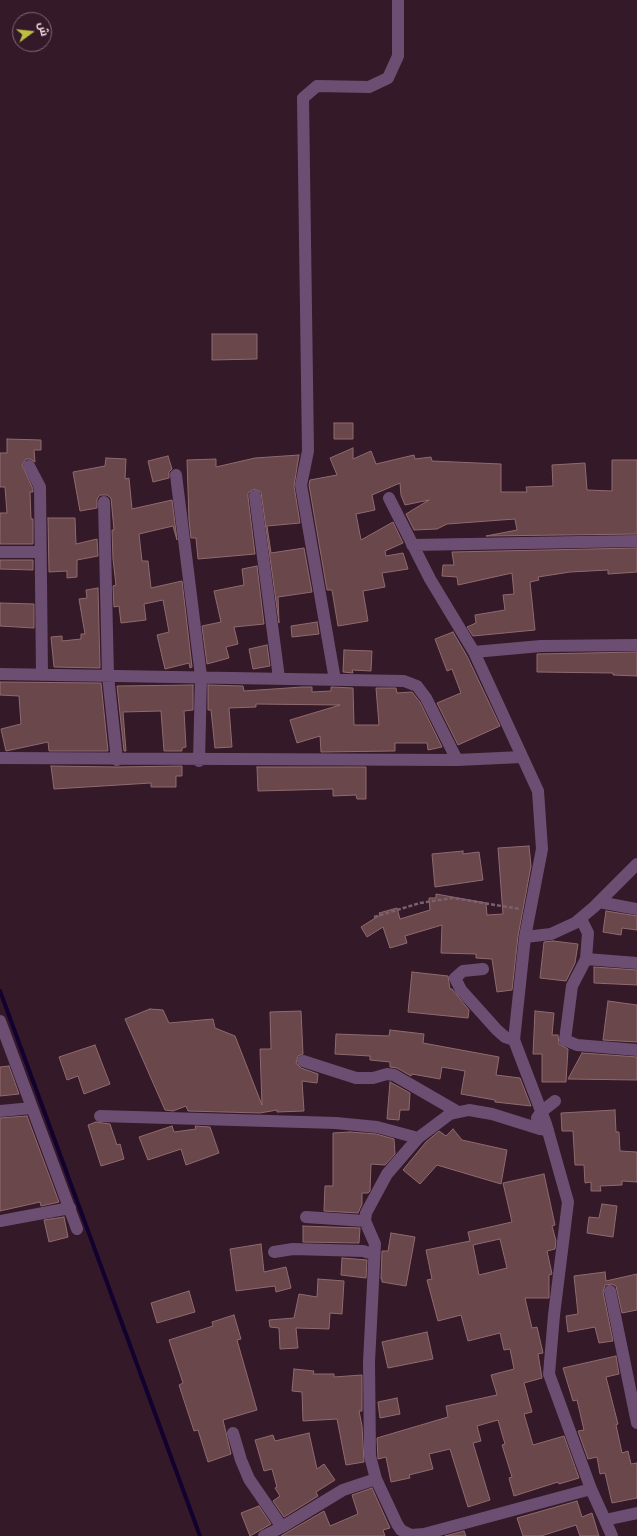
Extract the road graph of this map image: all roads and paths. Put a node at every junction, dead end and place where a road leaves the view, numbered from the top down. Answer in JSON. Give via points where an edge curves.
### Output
{"nodes":[{"id":1,"x":398,"y":0,"type":"edge"},
{"id":2,"x":28,"y":466,"type":"dead end"},
{"id":3,"x":176,"y":475,"type":"dead end"},
{"id":4,"x":255,"y":496,"type":"dead end"},
{"id":5,"x":389,"y":498,"type":"dead end"},
{"id":6,"x":104,"y":502,"type":"dead end"},
{"id":7,"x":637,"y":541,"type":"edge"},
{"id":8,"x":412,"y":545,"type":"junction"},
{"id":9,"x":0,"y":552,"type":"edge"},
{"id":10,"x":40,"y":552,"type":"junction"},
{"id":11,"x":637,"y":645,"type":"edge"},
{"id":12,"x":474,"y":652,"type":"junction"},
{"id":13,"x":0,"y":674,"type":"edge"},
{"id":14,"x":42,"y":675,"type":"junction"},
{"id":15,"x":108,"y":676,"type":"junction"},
{"id":16,"x":201,"y":676,"type":"junction"},
{"id":17,"x":279,"y":678,"type":"junction"},
{"id":18,"x":335,"y":680,"type":"junction"},
{"id":19,"x":522,"y":757,"type":"junction"},
{"id":20,"x":0,"y":758,"type":"edge"},
{"id":21,"x":117,"y":760,"type":"junction"},
{"id":22,"x":457,"y":760,"type":"junction"},
{"id":23,"x":198,"y":761,"type":"junction"},
{"id":24,"x":637,"y":864,"type":"edge"},
{"id":25,"x":599,"y":902,"type":"junction"},
{"id":26,"x":637,"y":909,"type":"edge"},
{"id":27,"x":530,"y":910,"type":"junction"},
{"id":28,"x":374,"y":917,"type":"dead end"},
{"id":29,"x":581,"y":919,"type":"junction"},
{"id":30,"x":525,"y":937,"type":"junction"},
{"id":31,"x":586,"y":959,"type":"junction"},
{"id":32,"x":637,"y":963,"type":"edge"},
{"id":33,"x":483,"y":968,"type":"dead end"},
{"id":34,"x":0,"y":1021,"type":"edge"},
{"id":35,"x":514,"y":1040,"type":"junction"},
{"id":36,"x":637,"y":1050,"type":"edge"},
{"id":37,"x":302,"y":1061,"type":"dead end"},
{"id":38,"x":555,"y":1101,"type":"dead end"},
{"id":39,"x":32,"y":1108,"type":"junction"},
{"id":40,"x":0,"y":1111,"type":"edge"},
{"id":41,"x":458,"y":1112,"type":"junction"},
{"id":42,"x":541,"y":1112,"type":"junction"},
{"id":43,"x":100,"y":1116,"type":"dead end"},
{"id":44,"x":532,"y":1126,"type":"junction"},
{"id":45,"x":548,"y":1130,"type":"junction"},
{"id":46,"x":418,"y":1138,"type":"junction"},
{"id":47,"x":70,"y":1208,"type":"junction"},
{"id":48,"x":306,"y":1217,"type":"dead end"},
{"id":49,"x":365,"y":1220,"type":"junction"},
{"id":50,"x":0,"y":1221,"type":"edge"},
{"id":51,"x":77,"y":1229,"type":"dead end"},
{"id":52,"x":274,"y":1252,"type":"dead end"},
{"id":53,"x":373,"y":1254,"type":"junction"},
{"id":54,"x":610,"y":1291,"type":"dead end"},
{"id":55,"x":637,"y":1423,"type":"edge"},
{"id":56,"x":233,"y":1434,"type":"dead end"},
{"id":57,"x":376,"y":1479,"type":"junction"},
{"id":58,"x":590,"y":1489,"type":"junction"},
{"id":59,"x":637,"y":1513,"type":"edge"},
{"id":60,"x":605,"y":1520,"type":"junction"},
{"id":61,"x":282,"y":1527,"type":"junction"},
{"id":62,"x":264,"y":1536,"type":"edge"},
{"id":63,"x":612,"y":1536,"type":"edge"}],
"edges":[{"from":1,"to":18,"type":"street","via":[[398,56],[388,78],[369,87],[317,86],[303,98],[308,451],[301,485]]},
{"from":2,"to":10,"type":"street","via":[[40,487]]},
{"from":3,"to":16,"type":"street"},
{"from":4,"to":17,"type":"street"},
{"from":5,"to":8,"type":"street"},
{"from":6,"to":15,"type":"street"},
{"from":7,"to":8,"type":"street"},
{"from":8,"to":12,"type":"street"},
{"from":9,"to":10,"type":"street"},
{"from":10,"to":14,"type":"street"},
{"from":11,"to":12,"type":"street","via":[[541,646]]},
{"from":12,"to":19,"type":"street"},
{"from":13,"to":14,"type":"street"},
{"from":14,"to":15,"type":"street"},
{"from":15,"to":16,"type":"street"},
{"from":15,"to":21,"type":"street"},
{"from":16,"to":17,"type":"street"},
{"from":16,"to":23,"type":"street"},
{"from":17,"to":18,"type":"street"},
{"from":18,"to":22,"type":"street","via":[[404,681],[418,686]]},
{"from":19,"to":22,"type":"street"},
{"from":19,"to":27,"type":"street","via":[[538,791],[542,849]]},
{"from":20,"to":21,"type":"street"},
{"from":21,"to":23,"type":"street"},
{"from":22,"to":23,"type":"street"},
{"from":24,"to":25,"type":"street"},
{"from":25,"to":26,"type":"street"},
{"from":25,"to":29,"type":"street"},
{"from":27,"to":28,"type":"path","via":[[453,898],[425,902]]},
{"from":27,"to":30,"type":"street"},
{"from":29,"to":30,"type":"street","via":[[551,934]]},
{"from":29,"to":31,"type":"street","via":[[588,933]]},
{"from":30,"to":35,"type":"street"},
{"from":31,"to":32,"type":"street"},
{"from":31,"to":36,"type":"street","via":[[572,986],[565,1040],[577,1045]]},
{"from":33,"to":35,"type":"street","via":[[463,971],[455,978],[460,990],[497,1030]]},
{"from":34,"to":39,"type":"street"},
{"from":35,"to":42,"type":"street"},
{"from":37,"to":41,"type":"street","via":[[356,1078],[394,1075]]},
{"from":38,"to":42,"type":"street"},
{"from":39,"to":40,"type":"street"},
{"from":39,"to":47,"type":"street"},
{"from":41,"to":44,"type":"street","via":[[469,1110],[492,1114]]},
{"from":41,"to":46,"type":"street","via":[[450,1114]]},
{"from":42,"to":44,"type":"street"},
{"from":42,"to":45,"type":"street"},
{"from":43,"to":46,"type":"street","via":[[336,1123],[377,1127]]},
{"from":44,"to":45,"type":"street"},
{"from":45,"to":58,"type":"street","via":[[568,1202],[548,1374]]},
{"from":46,"to":49,"type":"street","via":[[387,1174],[366,1213]]},
{"from":47,"to":50,"type":"street"},
{"from":47,"to":51,"type":"street"},
{"from":48,"to":49,"type":"street"},
{"from":49,"to":53,"type":"street","via":[[375,1244]]},
{"from":52,"to":53,"type":"street","via":[[301,1249],[363,1251]]},
{"from":53,"to":57,"type":"street","via":[[369,1444]]},
{"from":54,"to":55,"type":"street"},
{"from":56,"to":61,"type":"street","via":[[249,1479]]},
{"from":57,"to":58,"type":"street","via":[[401,1530],[416,1535]]},
{"from":57,"to":61,"type":"street","via":[[344,1490]]},
{"from":58,"to":60,"type":"street"},
{"from":59,"to":60,"type":"street"},
{"from":60,"to":63,"type":"street"},
{"from":61,"to":62,"type":"street"}]}
